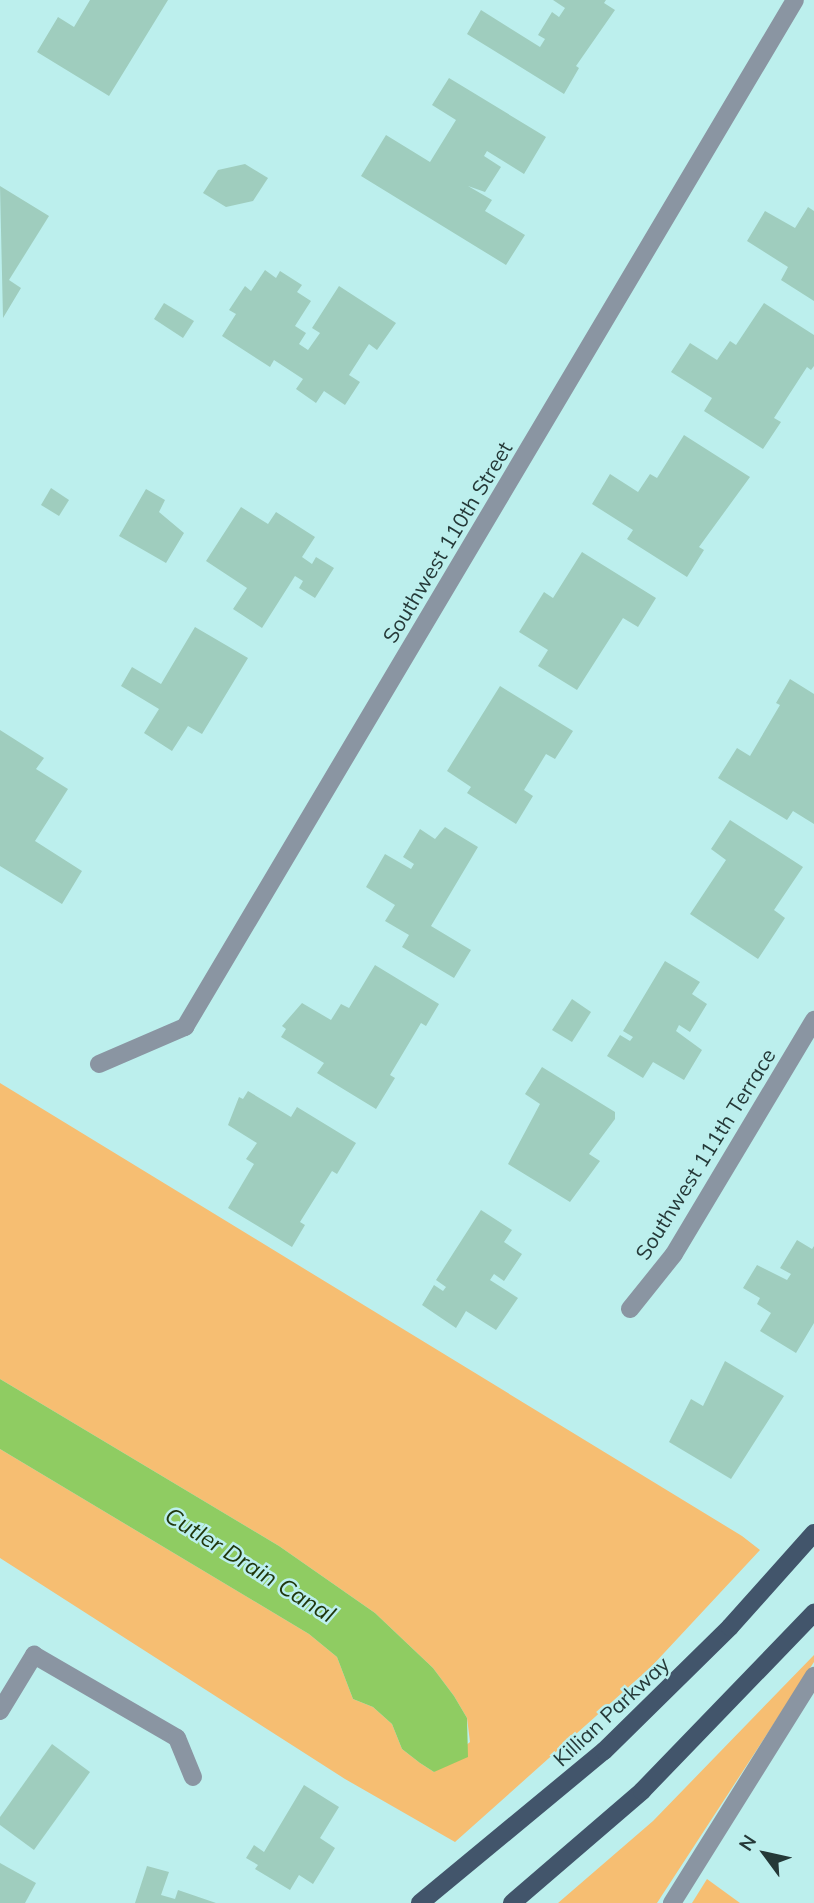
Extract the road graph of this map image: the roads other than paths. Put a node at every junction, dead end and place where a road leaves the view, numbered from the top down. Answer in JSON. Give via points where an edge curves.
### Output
{"nodes":[{"id":1,"x":795,"y":0,"type":"edge"},
{"id":2,"x":814,"y":1020,"type":"edge"},
{"id":3,"x":99,"y":1064,"type":"dead end"},
{"id":4,"x":629,"y":1309,"type":"dead end"},
{"id":5,"x":814,"y":1533,"type":"edge"},
{"id":6,"x":814,"y":1613,"type":"edge"},
{"id":7,"x":814,"y":1676,"type":"edge"},
{"id":8,"x":0,"y":1711,"type":"edge"},
{"id":9,"x":192,"y":1777,"type":"dead end"},
{"id":10,"x":420,"y":1903,"type":"edge"},
{"id":11,"x":512,"y":1903,"type":"edge"},
{"id":12,"x":672,"y":1903,"type":"edge"}],
"edges":[{"from":1,"to":3,"type":"street","name":"Southwest 110th Street","via":[[185,1027]]},
{"from":2,"to":4,"type":"street","name":"Southwest 111th Terrace","via":[[674,1254]]},
{"from":5,"to":10,"type":"main road","name":"Killian Parkway","via":[[730,1627],[604,1751]]},
{"from":6,"to":11,"type":"main road","via":[[642,1791]]},
{"from":7,"to":12,"type":"street"},
{"from":8,"to":9,"type":"street","via":[[34,1655],[177,1738]]}]}
